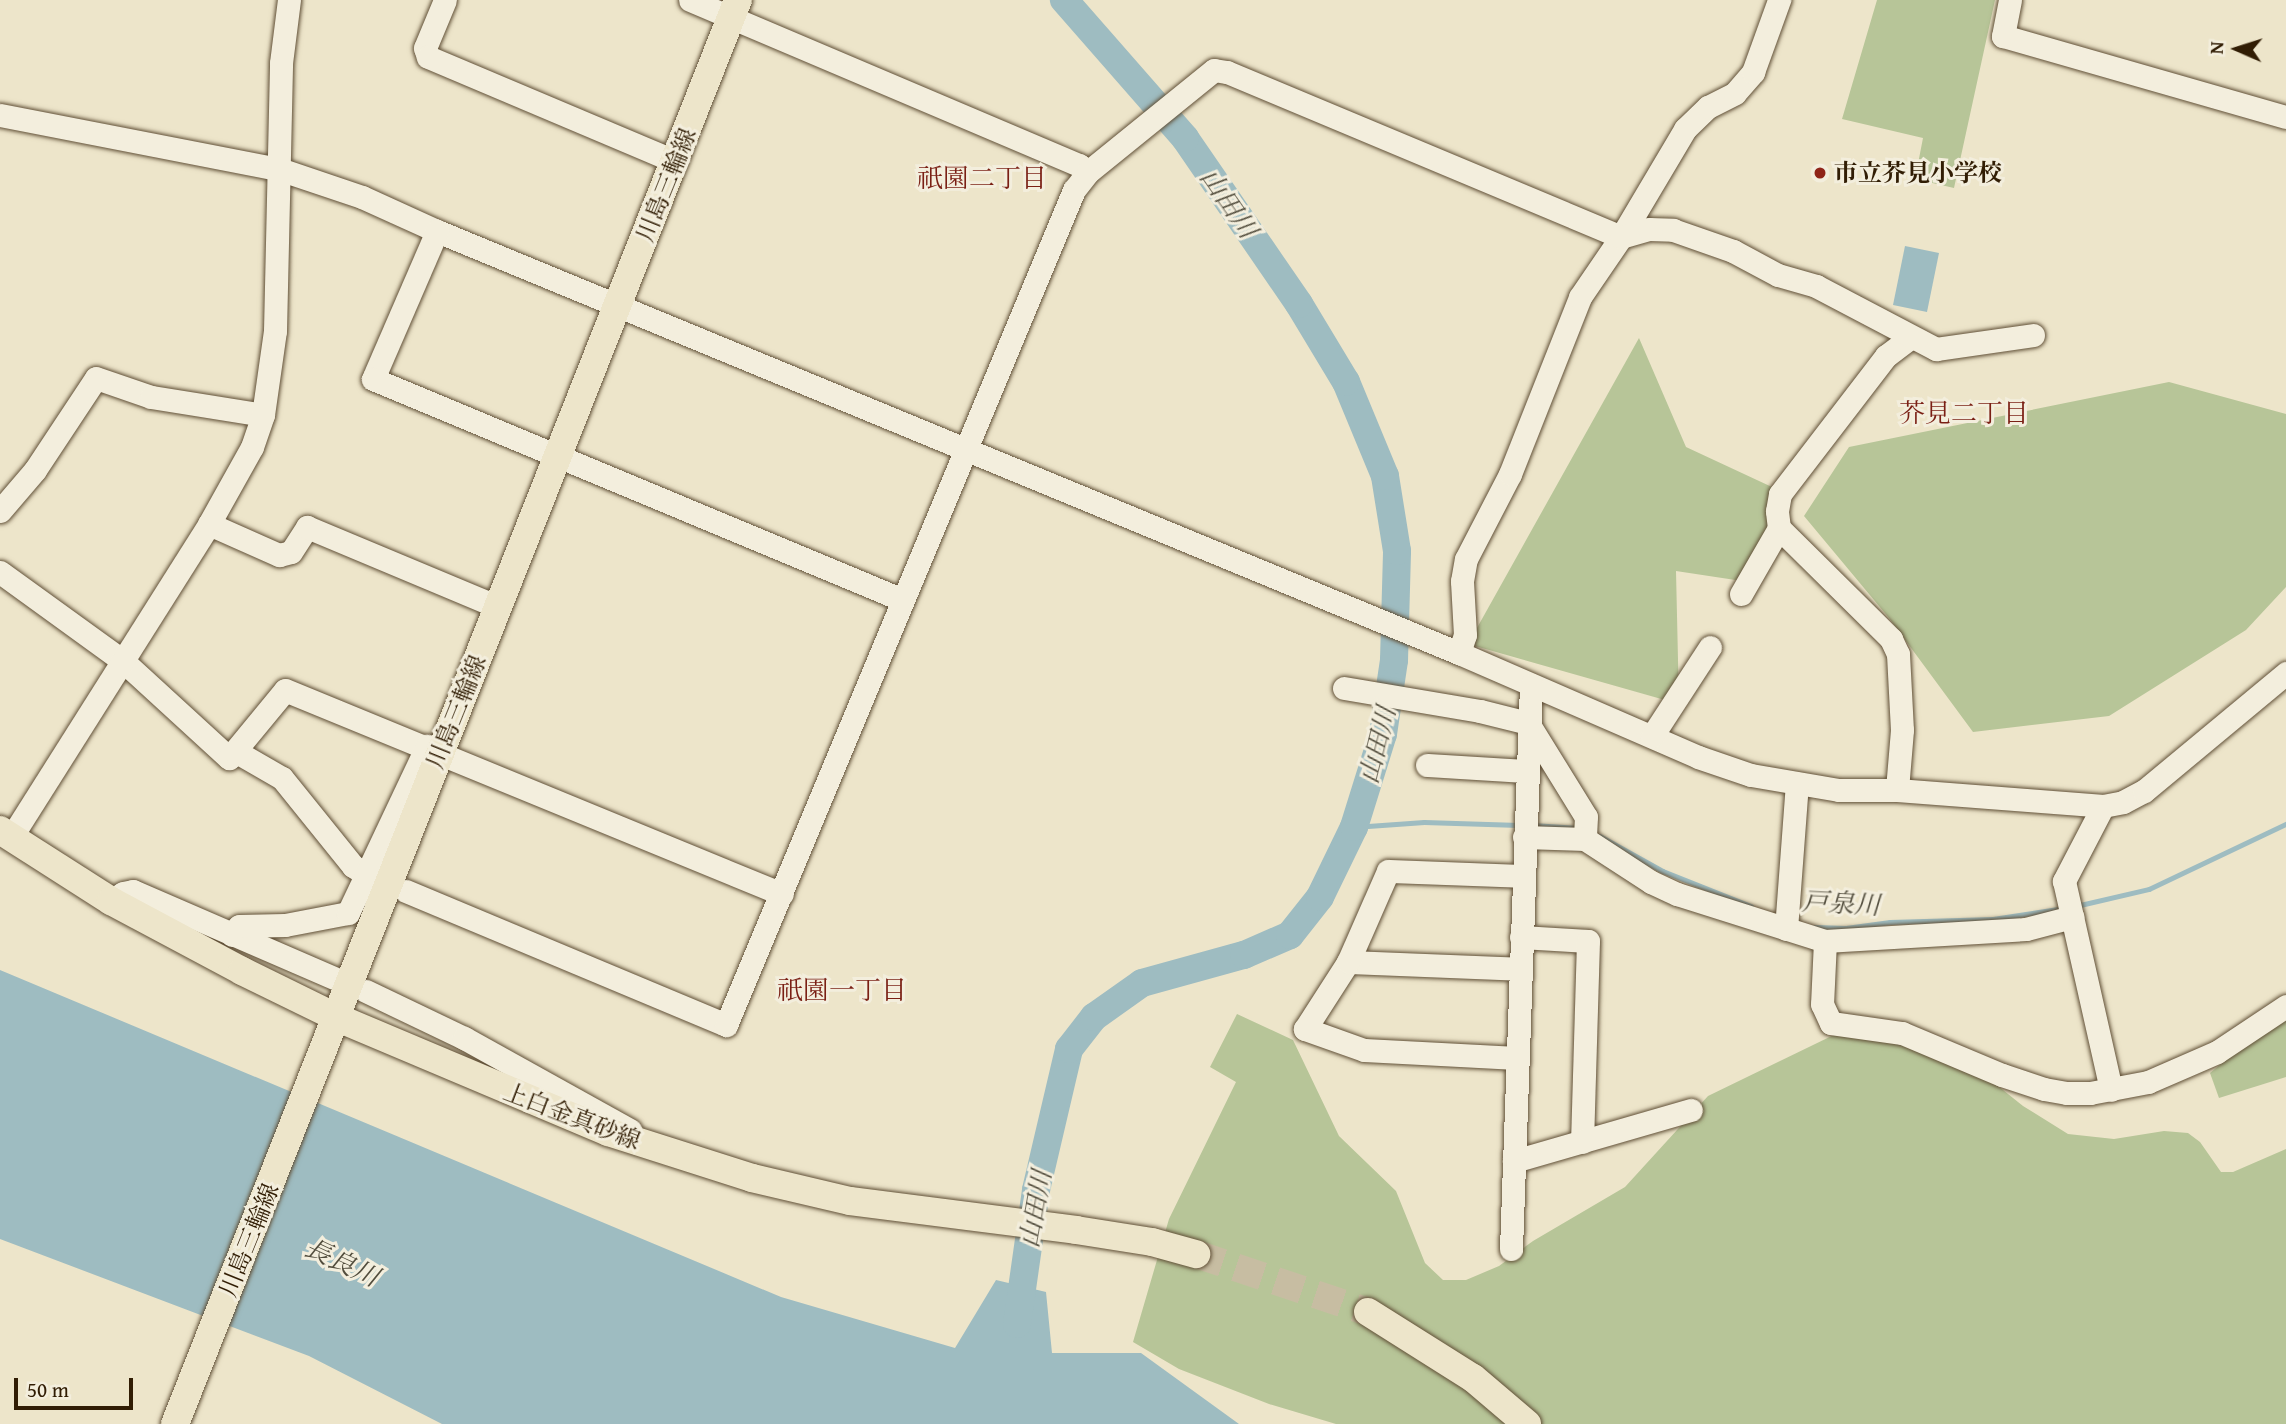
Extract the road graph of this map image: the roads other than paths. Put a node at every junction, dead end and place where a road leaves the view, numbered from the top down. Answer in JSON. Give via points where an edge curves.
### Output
{"nodes":[{"id":1,"x":289,"y":0,"type":"edge"},
{"id":2,"x":445,"y":0,"type":"edge"},
{"id":3,"x":690,"y":0,"type":"edge"},
{"id":4,"x":1779,"y":0,"type":"edge"},
{"id":5,"x":2010,"y":0,"type":"edge"},
{"id":6,"x":736,"y":9,"type":"edge"},
{"id":7,"x":0,"y":116,"type":"edge"},
{"id":8,"x":2286,"y":117,"type":"edge"},
{"id":9,"x":676,"y":162,"type":"junction"},
{"id":10,"x":279,"y":169,"type":"junction"},
{"id":11,"x":1088,"y":172,"type":"junction"},
{"id":12,"x":437,"y":231,"type":"junction"},
{"id":13,"x":1621,"y":237,"type":"junction"},
{"id":14,"x":617,"y":304,"type":"junction"},
{"id":15,"x":2033,"y":335,"type":"dead end"},
{"id":16,"x":1910,"y":337,"type":"junction"},
{"id":17,"x":262,"y":415,"type":"junction"},
{"id":18,"x":966,"y":451,"type":"junction"},
{"id":19,"x":557,"y":458,"type":"junction"},
{"id":20,"x":0,"y":511,"type":"edge"},
{"id":21,"x":209,"y":524,"type":"junction"},
{"id":22,"x":1779,"y":528,"type":"junction"},
{"id":23,"x":0,"y":572,"type":"edge"},
{"id":24,"x":1741,"y":594,"type":"dead end"},
{"id":25,"x":903,"y":600,"type":"junction"},
{"id":26,"x":498,"y":607,"type":"junction"},
{"id":27,"x":1710,"y":647,"type":"dead end"},
{"id":28,"x":1459,"y":653,"type":"junction"},
{"id":29,"x":123,"y":661,"type":"junction"},
{"id":30,"x":2286,"y":673,"type":"edge"},
{"id":31,"x":1531,"y":685,"type":"junction"},
{"id":32,"x":1352,"y":689,"type":"dead end"},
{"id":33,"x":1528,"y":723,"type":"junction"},
{"id":34,"x":1652,"y":736,"type":"junction"},
{"id":35,"x":433,"y":749,"type":"junction"},
{"id":36,"x":235,"y":751,"type":"junction"},
{"id":37,"x":1427,"y":765,"type":"dead end"},
{"id":38,"x":1526,"y":771,"type":"junction"},
{"id":39,"x":1797,"y":783,"type":"junction"},
{"id":40,"x":1897,"y":790,"type":"junction"},
{"id":41,"x":2103,"y":806,"type":"junction"},
{"id":42,"x":1525,"y":827,"type":"junction"},
{"id":43,"x":1586,"y":831,"type":"junction"},
{"id":44,"x":6,"y":833,"type":"edge"},
{"id":45,"x":367,"y":876,"type":"junction"},
{"id":46,"x":1523,"y":876,"type":"junction"},
{"id":47,"x":406,"y":891,"type":"dead end"},
{"id":48,"x":782,"y":894,"type":"junction"},
{"id":49,"x":111,"y":901,"type":"junction"},
{"id":50,"x":2069,"y":908,"type":"junction"},
{"id":51,"x":1786,"y":929,"type":"junction"},
{"id":52,"x":232,"y":934,"type":"junction"},
{"id":53,"x":1521,"y":937,"type":"junction"},
{"id":54,"x":1825,"y":942,"type":"junction"},
{"id":55,"x":1348,"y":962,"type":"junction"},
{"id":56,"x":1520,"y":969,"type":"junction"},
{"id":57,"x":334,"y":978,"type":"dead end"},
{"id":58,"x":366,"y":992,"type":"dead end"},
{"id":59,"x":2286,"y":1006,"type":"edge"},
{"id":60,"x":338,"y":1018,"type":"junction"},
{"id":61,"x":1517,"y":1058,"type":"junction"},
{"id":62,"x":2111,"y":1090,"type":"junction"},
{"id":63,"x":1691,"y":1110,"type":"dead end"},
{"id":64,"x":1582,"y":1142,"type":"junction"},
{"id":65,"x":685,"y":1159,"type":"junction"},
{"id":66,"x":1514,"y":1161,"type":"junction"},
{"id":67,"x":1511,"y":1249,"type":"dead end"},
{"id":68,"x":1196,"y":1254,"type":"tunnel mouth"},
{"id":69,"x":1368,"y":1312,"type":"tunnel mouth"},
{"id":70,"x":175,"y":1424,"type":"edge"},
{"id":71,"x":1527,"y":1424,"type":"edge"}],
"edges":[{"from":1,"to":10,"type":"street","via":[[281,63]]},
{"from":2,"to":9,"type":"street","via":[[425,48],[428,58]]},
{"from":3,"to":6,"type":"street"},
{"from":4,"to":13,"type":"street","via":[[1753,72],[1735,93],[1708,107],[1685,129]]},
{"from":5,"to":8,"type":"street","via":[[2003,36]]},
{"from":6,"to":9,"type":"main road","name":"川島三輪線"},
{"from":6,"to":11,"type":"street"},
{"from":7,"to":10,"type":"street"},
{"from":9,"to":14,"type":"main road","name":"川島三輪線"},
{"from":10,"to":12,"type":"street","via":[[362,197]]},
{"from":10,"to":17,"type":"street","via":[[275,331]]},
{"from":11,"to":13,"type":"street","via":[[1214,70]]},
{"from":11,"to":18,"type":"street","via":[[1074,190]]},
{"from":12,"to":14,"type":"street"},
{"from":12,"to":19,"type":"street","via":[[373,379]]},
{"from":13,"to":16,"type":"street","via":[[1649,229],[1673,230],[1733,251],[1778,275],[1816,286]]},
{"from":13,"to":28,"type":"street","via":[[1580,297],[1510,474],[1466,559],[1462,581],[1465,635]]},
{"from":14,"to":18,"type":"street"},
{"from":14,"to":19,"type":"main road","name":"川島三輪線"},
{"from":15,"to":16,"type":"street","via":[[1936,349]]},
{"from":16,"to":22,"type":"street","via":[[1886,356],[1801,462],[1780,494]]},
{"from":17,"to":20,"type":"street","via":[[151,397],[96,378],[34,470]]},
{"from":17,"to":21,"type":"street","via":[[252,447]]},
{"from":18,"to":25,"type":"street"},
{"from":18,"to":28,"type":"street"},
{"from":19,"to":25,"type":"street"},
{"from":19,"to":26,"type":"main road","name":"川島三輪線"},
{"from":21,"to":26,"type":"street","via":[[279,555],[291,552],[307,527]]},
{"from":21,"to":29,"type":"street"},
{"from":22,"to":24,"type":"street"},
{"from":22,"to":40,"type":"street","via":[[1891,639],[1898,654],[1902,730]]},
{"from":23,"to":29,"type":"street"},
{"from":25,"to":48,"type":"street"},
{"from":26,"to":35,"type":"main road","name":"川島三輪線"},
{"from":27,"to":34,"type":"street"},
{"from":28,"to":31,"type":"street"},
{"from":29,"to":36,"type":"street","via":[[229,758]]},
{"from":29,"to":44,"type":"street"},
{"from":30,"to":41,"type":"street","via":[[2144,791]]},
{"from":31,"to":33,"type":"street"},
{"from":31,"to":34,"type":"street"},
{"from":32,"to":33,"type":"street"},
{"from":33,"to":38,"type":"street"},
{"from":33,"to":43,"type":"street"},
{"from":34,"to":39,"type":"street","via":[[1751,775]]},
{"from":35,"to":36,"type":"street","via":[[285,690]]},
{"from":35,"to":45,"type":"street"},
{"from":35,"to":48,"type":"street"},
{"from":35,"to":60,"type":"main road","name":"川島三輪線"},
{"from":36,"to":45,"type":"street","via":[[282,778]]},
{"from":37,"to":38,"type":"street"},
{"from":38,"to":42,"type":"street"},
{"from":39,"to":40,"type":"street","via":[[1839,790]]},
{"from":39,"to":51,"type":"street"},
{"from":40,"to":41,"type":"street"},
{"from":41,"to":50,"type":"street","via":[[2064,881]]},
{"from":42,"to":43,"type":"street"},
{"from":42,"to":46,"type":"street"},
{"from":43,"to":51,"type":"street","via":[[1651,882]]},
{"from":44,"to":49,"type":"main road","name":"上白金真砂線"},
{"from":45,"to":52,"type":"street","via":[[348,913],[285,925],[239,926]]},
{"from":46,"to":53,"type":"street"},
{"from":46,"to":55,"type":"street","via":[[1388,871]]},
{"from":47,"to":48,"type":"street","via":[[726,1025]]},
{"from":49,"to":52,"type":"street","via":[[133,891]]},
{"from":49,"to":60,"type":"main road","name":"上白金真砂線"},
{"from":50,"to":54,"type":"street","via":[[2026,929]]},
{"from":50,"to":62,"type":"street"},
{"from":51,"to":54,"type":"street"},
{"from":52,"to":57,"type":"street"},
{"from":53,"to":56,"type":"street"},
{"from":53,"to":64,"type":"street","via":[[1588,942]]},
{"from":54,"to":62,"type":"street","via":[[1822,1004],[1831,1023],[1902,1033],[2044,1089]]},
{"from":55,"to":56,"type":"street"},
{"from":55,"to":61,"type":"street","via":[[1305,1029],[1364,1050]]},
{"from":56,"to":61,"type":"street"},
{"from":58,"to":65,"type":"street","via":[[464,1038]]},
{"from":59,"to":62,"type":"street","via":[[2217,1052],[2148,1082]]},
{"from":60,"to":65,"type":"main road","name":"上白金真砂線","via":[[608,1132]]},
{"from":60,"to":70,"type":"main road","name":"川島三輪線"},
{"from":61,"to":66,"type":"street"},
{"from":63,"to":64,"type":"street"},
{"from":64,"to":66,"type":"street"},
{"from":65,"to":68,"type":"main road","name":"上白金真砂線","via":[[850,1201],[1076,1230]]},
{"from":66,"to":67,"type":"street"},
{"from":69,"to":71,"type":"main road","via":[[1473,1378]]}]}
